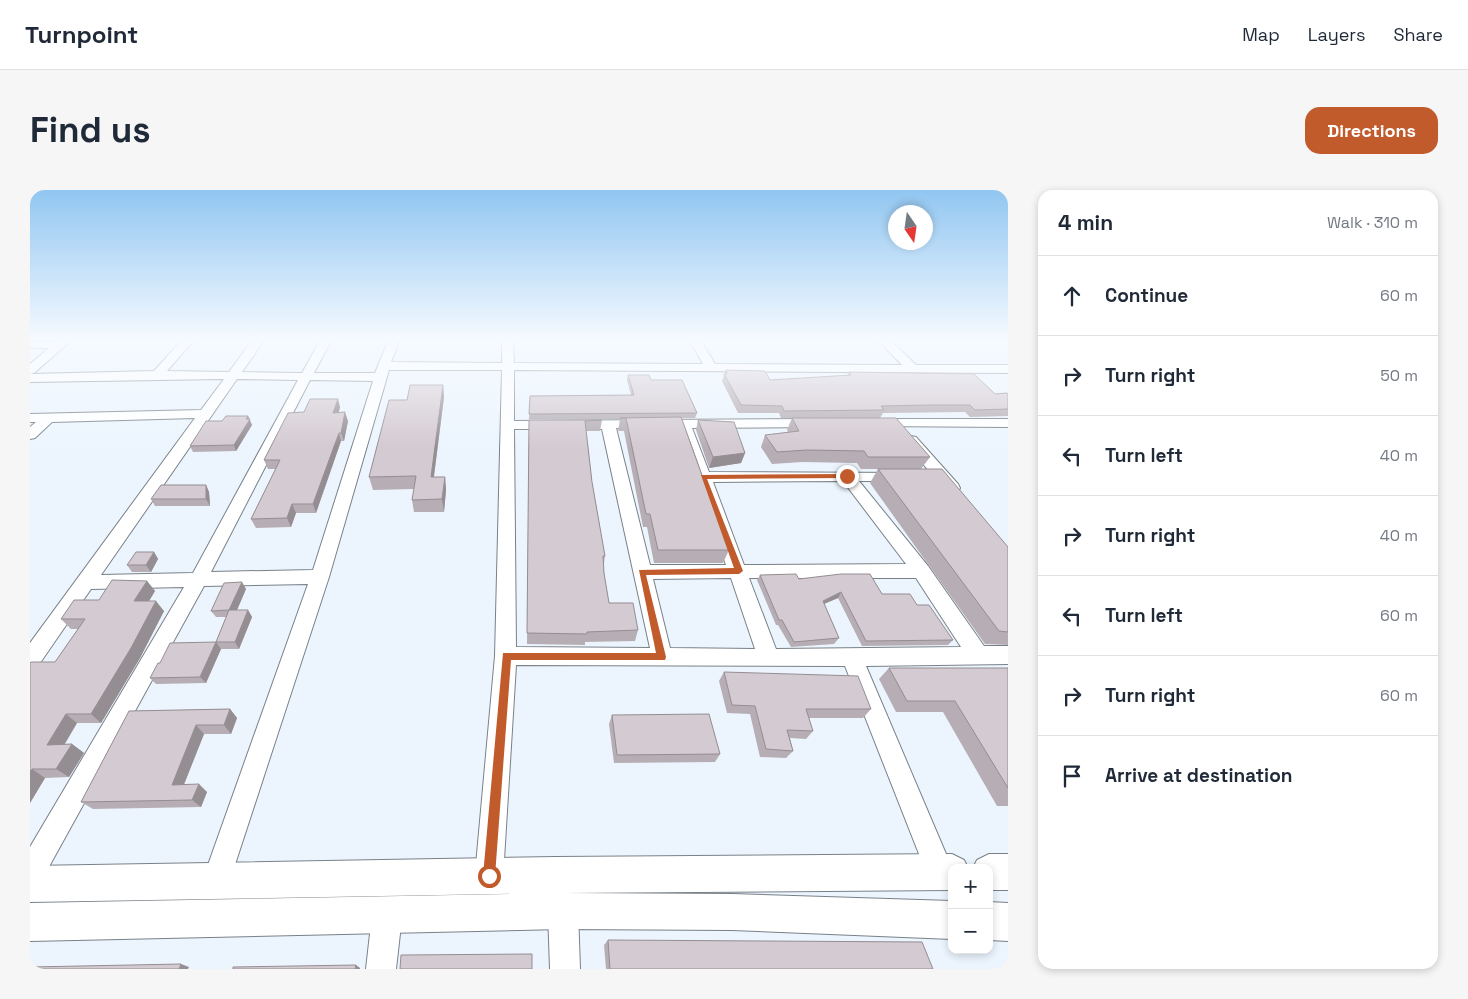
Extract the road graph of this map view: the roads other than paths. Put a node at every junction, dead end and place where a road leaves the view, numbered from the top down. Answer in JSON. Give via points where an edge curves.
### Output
{"nodes":[{"id":1,"x":142,"y":375,"type":"edge"},
{"id":2,"x":183,"y":375,"type":"edge"},
{"id":3,"x":316,"y":375,"type":"edge"},
{"id":4,"x":381,"y":375,"type":"edge"},
{"id":5,"x":508,"y":375,"type":"edge"},
{"id":6,"x":998,"y":375,"type":"edge"},
{"id":7,"x":231,"y":376,"type":"junction"},
{"id":8,"x":306,"y":376,"type":"junction"},
{"id":9,"x":30,"y":378,"type":"edge"},
{"id":10,"x":1008,"y":384,"type":"edge"},
{"id":11,"x":205,"y":414,"type":"junction"},
{"id":12,"x":30,"y":418,"type":"edge"},
{"id":13,"x":48,"y":418,"type":"junction"},
{"id":14,"x":830,"y":423,"type":"edge"},
{"id":15,"x":859,"y":423,"type":"edge"},
{"id":16,"x":1008,"y":423,"type":"edge"},
{"id":17,"x":608,"y":424,"type":"junction"},
{"id":18,"x":684,"y":424,"type":"junction"},
{"id":19,"x":897,"y":424,"type":"junction"},
{"id":20,"x":506,"y":425,"type":"junction"},
{"id":21,"x":30,"y":435,"type":"edge"},
{"id":22,"x":847,"y":476,"type":"junction"},
{"id":23,"x":941,"y":476,"type":"junction"},
{"id":24,"x":703,"y":477,"type":"junction"},
{"id":25,"x":959,"y":497,"type":"edge"},
{"id":26,"x":739,"y":571,"type":"junction"},
{"id":27,"x":921,"y":571,"type":"junction"},
{"id":28,"x":641,"y":572,"type":"junction"},
{"id":29,"x":320,"y":577,"type":"junction"},
{"id":30,"x":198,"y":580,"type":"junction"},
{"id":31,"x":86,"y":582,"type":"junction"},
{"id":32,"x":1008,"y":655,"type":"edge"},
{"id":33,"x":506,"y":656,"type":"junction"},
{"id":34,"x":980,"y":656,"type":"junction"},
{"id":35,"x":662,"y":657,"type":"junction"},
{"id":36,"x":769,"y":658,"type":"junction"},
{"id":37,"x":852,"y":658,"type":"junction"},
{"id":38,"x":30,"y":660,"type":"edge"},
{"id":39,"x":946,"y":872,"type":"edge"},
{"id":40,"x":993,"y":872,"type":"edge"},
{"id":41,"x":1008,"y":872,"type":"edge"},
{"id":42,"x":30,"y":873,"type":"edge"},
{"id":43,"x":489,"y":876,"type":"junction"},
{"id":44,"x":217,"y":880,"type":"junction"},
{"id":45,"x":30,"y":884,"type":"edge"},
{"id":46,"x":562,"y":911,"type":"junction"},
{"id":47,"x":387,"y":916,"type":"junction"},
{"id":48,"x":948,"y":920,"type":"edge"},
{"id":49,"x":993,"y":921,"type":"edge"},
{"id":50,"x":30,"y":922,"type":"edge"},
{"id":51,"x":1008,"y":922,"type":"edge"},
{"id":52,"x":381,"y":969,"type":"edge"},
{"id":53,"x":565,"y":969,"type":"edge"}],
"edges":[{"from":1,"to":9,"type":"street"},
{"from":2,"to":7,"type":"street"},
{"from":3,"to":8,"type":"street"},
{"from":4,"to":29,"type":"street"},
{"from":5,"to":20,"type":"street"},
{"from":6,"to":10,"type":"street"},
{"from":7,"to":8,"type":"street"},
{"from":7,"to":11,"type":"street"},
{"from":8,"to":30,"type":"street"},
{"from":11,"to":13,"type":"street"},
{"from":11,"to":31,"type":"street"},
{"from":12,"to":13,"type":"street"},
{"from":13,"to":21,"type":"street"},
{"from":14,"to":18,"type":"street"},
{"from":15,"to":19,"type":"street"},
{"from":16,"to":19,"type":"street"},
{"from":17,"to":18,"type":"street"},
{"from":17,"to":20,"type":"street"},
{"from":17,"to":28,"type":"street"},
{"from":18,"to":24,"type":"street"},
{"from":19,"to":23,"type":"street"},
{"from":20,"to":33,"type":"street"},
{"from":22,"to":23,"type":"street"},
{"from":22,"to":24,"type":"street"},
{"from":22,"to":27,"type":"street"},
{"from":23,"to":25,"type":"street"},
{"from":24,"to":26,"type":"street"},
{"from":26,"to":27,"type":"street"},
{"from":26,"to":28,"type":"street"},
{"from":26,"to":36,"type":"street"},
{"from":27,"to":34,"type":"street"},
{"from":28,"to":35,"type":"street"},
{"from":29,"to":30,"type":"street"},
{"from":29,"to":44,"type":"street"},
{"from":30,"to":31,"type":"street"},
{"from":30,"to":42,"type":"street"},
{"from":31,"to":38,"type":"street"},
{"from":32,"to":34,"type":"street"},
{"from":33,"to":35,"type":"street"},
{"from":33,"to":43,"type":"street"},
{"from":34,"to":37,"type":"street"},
{"from":35,"to":36,"type":"street"},
{"from":36,"to":37,"type":"street"},
{"from":37,"to":39,"type":"street"},
{"from":39,"to":43,"type":"street"},
{"from":40,"to":41,"type":"street"},
{"from":43,"to":44,"type":"street"},
{"from":44,"to":45,"type":"street"},
{"from":46,"to":47,"type":"street"},
{"from":46,"to":48,"type":"street","via":[[732,912]]},
{"from":46,"to":53,"type":"street"},
{"from":47,"to":50,"type":"street"},
{"from":47,"to":52,"type":"street"},
{"from":49,"to":51,"type":"street"}]}
